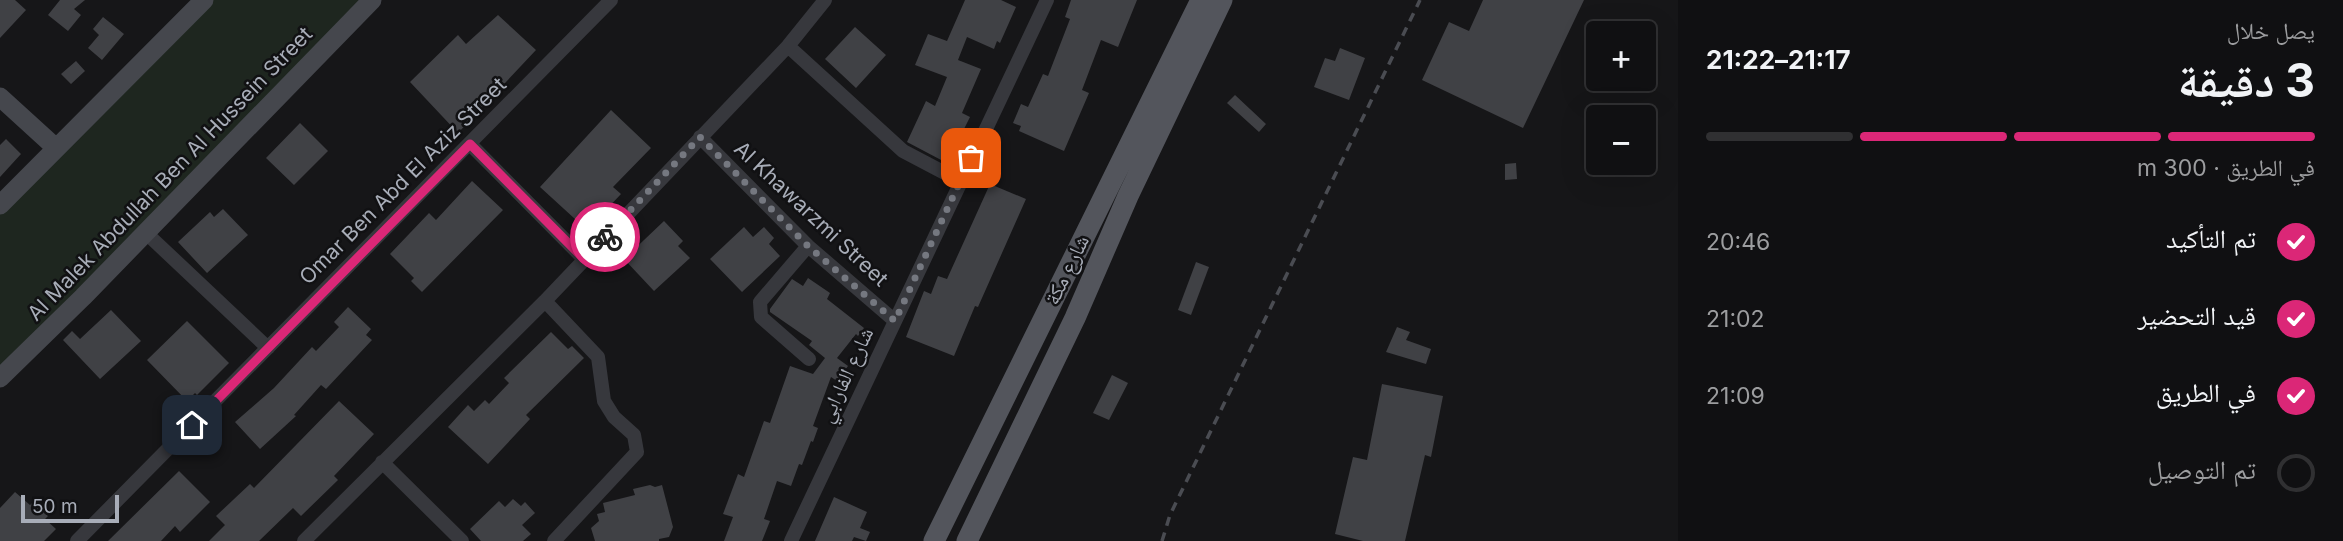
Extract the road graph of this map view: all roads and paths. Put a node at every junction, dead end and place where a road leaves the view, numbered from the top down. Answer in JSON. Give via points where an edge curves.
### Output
{"nodes":[{"id":1,"x":204,"y":0,"type":"edge"},
{"id":2,"x":372,"y":0,"type":"edge"},
{"id":3,"x":611,"y":0,"type":"edge"},
{"id":4,"x":825,"y":0,"type":"edge"},
{"id":5,"x":1047,"y":0,"type":"edge"},
{"id":6,"x":1201,"y":0,"type":"edge"},
{"id":7,"x":1222,"y":0,"type":"edge"},
{"id":8,"x":788,"y":46,"type":"junction"},
{"id":9,"x":0,"y":97,"type":"edge"},
{"id":10,"x":700,"y":137,"type":"junction"},
{"id":11,"x":470,"y":144,"type":"junction"},
{"id":12,"x":56,"y":148,"type":"junction"},
{"id":13,"x":960,"y":181,"type":"junction"},
{"id":14,"x":0,"y":205,"type":"edge"},
{"id":15,"x":145,"y":232,"type":"junction"},
{"id":16,"x":808,"y":246,"type":"junction"},
{"id":17,"x":584,"y":259,"type":"junction"},
{"id":18,"x":545,"y":301,"type":"junction"},
{"id":19,"x":895,"y":321,"type":"junction"},
{"id":20,"x":268,"y":348,"type":"junction"},
{"id":21,"x":809,"y":359,"type":"dead end"},
{"id":22,"x":0,"y":378,"type":"edge"},
{"id":23,"x":382,"y":463,"type":"junction"},
{"id":24,"x":77,"y":541,"type":"edge"},
{"id":25,"x":304,"y":541,"type":"edge"},
{"id":26,"x":462,"y":541,"type":"edge"},
{"id":27,"x":554,"y":541,"type":"edge"},
{"id":28,"x":791,"y":541,"type":"edge"},
{"id":29,"x":934,"y":541,"type":"edge"},
{"id":30,"x":967,"y":541,"type":"edge"}],
"edges":[{"from":1,"to":12,"type":"main road"},
{"from":2,"to":15,"type":"main road","name":"Al Malek Abdullah Ben Al Hussein Street"},
{"from":3,"to":11,"type":"street","name":"Omar Ben Abd El Aziz Street"},
{"from":4,"to":8,"type":"street"},
{"from":5,"to":13,"type":"street","name":"شارع الفارابي"},
{"from":6,"to":29,"type":"main road","name":"شارع مكة"},
{"from":7,"to":30,"type":"main road","name":"شارع مكة"},
{"from":8,"to":10,"type":"street"},
{"from":8,"to":13,"type":"street","via":[[903,150]]},
{"from":9,"to":12,"type":"main road"},
{"from":10,"to":16,"type":"street","name":"Al Khawarzmi Street"},
{"from":10,"to":17,"type":"street"},
{"from":11,"to":17,"type":"street"},
{"from":11,"to":20,"type":"street","name":"Omar Ben Abd El Aziz Street"},
{"from":12,"to":14,"type":"main road"},
{"from":13,"to":19,"type":"street","name":"شارع الفارابي"},
{"from":15,"to":20,"type":"street"},
{"from":15,"to":22,"type":"main road","name":"Al Malek Abdullah Ben Al Hussein Street"},
{"from":16,"to":19,"type":"street","name":"Al Khawarzmi Street"},
{"from":16,"to":21,"type":"street","via":[[760,302],[759,310],[761,317]]},
{"from":17,"to":18,"type":"street"},
{"from":18,"to":23,"type":"street"},
{"from":18,"to":27,"type":"street","via":[[598,357],[604,401],[634,435],[637,452]]},
{"from":19,"to":28,"type":"street","name":"شارع الفارابي"},
{"from":20,"to":24,"type":"street","name":"Omar Ben Abd El Aziz Street"},
{"from":23,"to":25,"type":"street"},
{"from":23,"to":26,"type":"street"}]}
